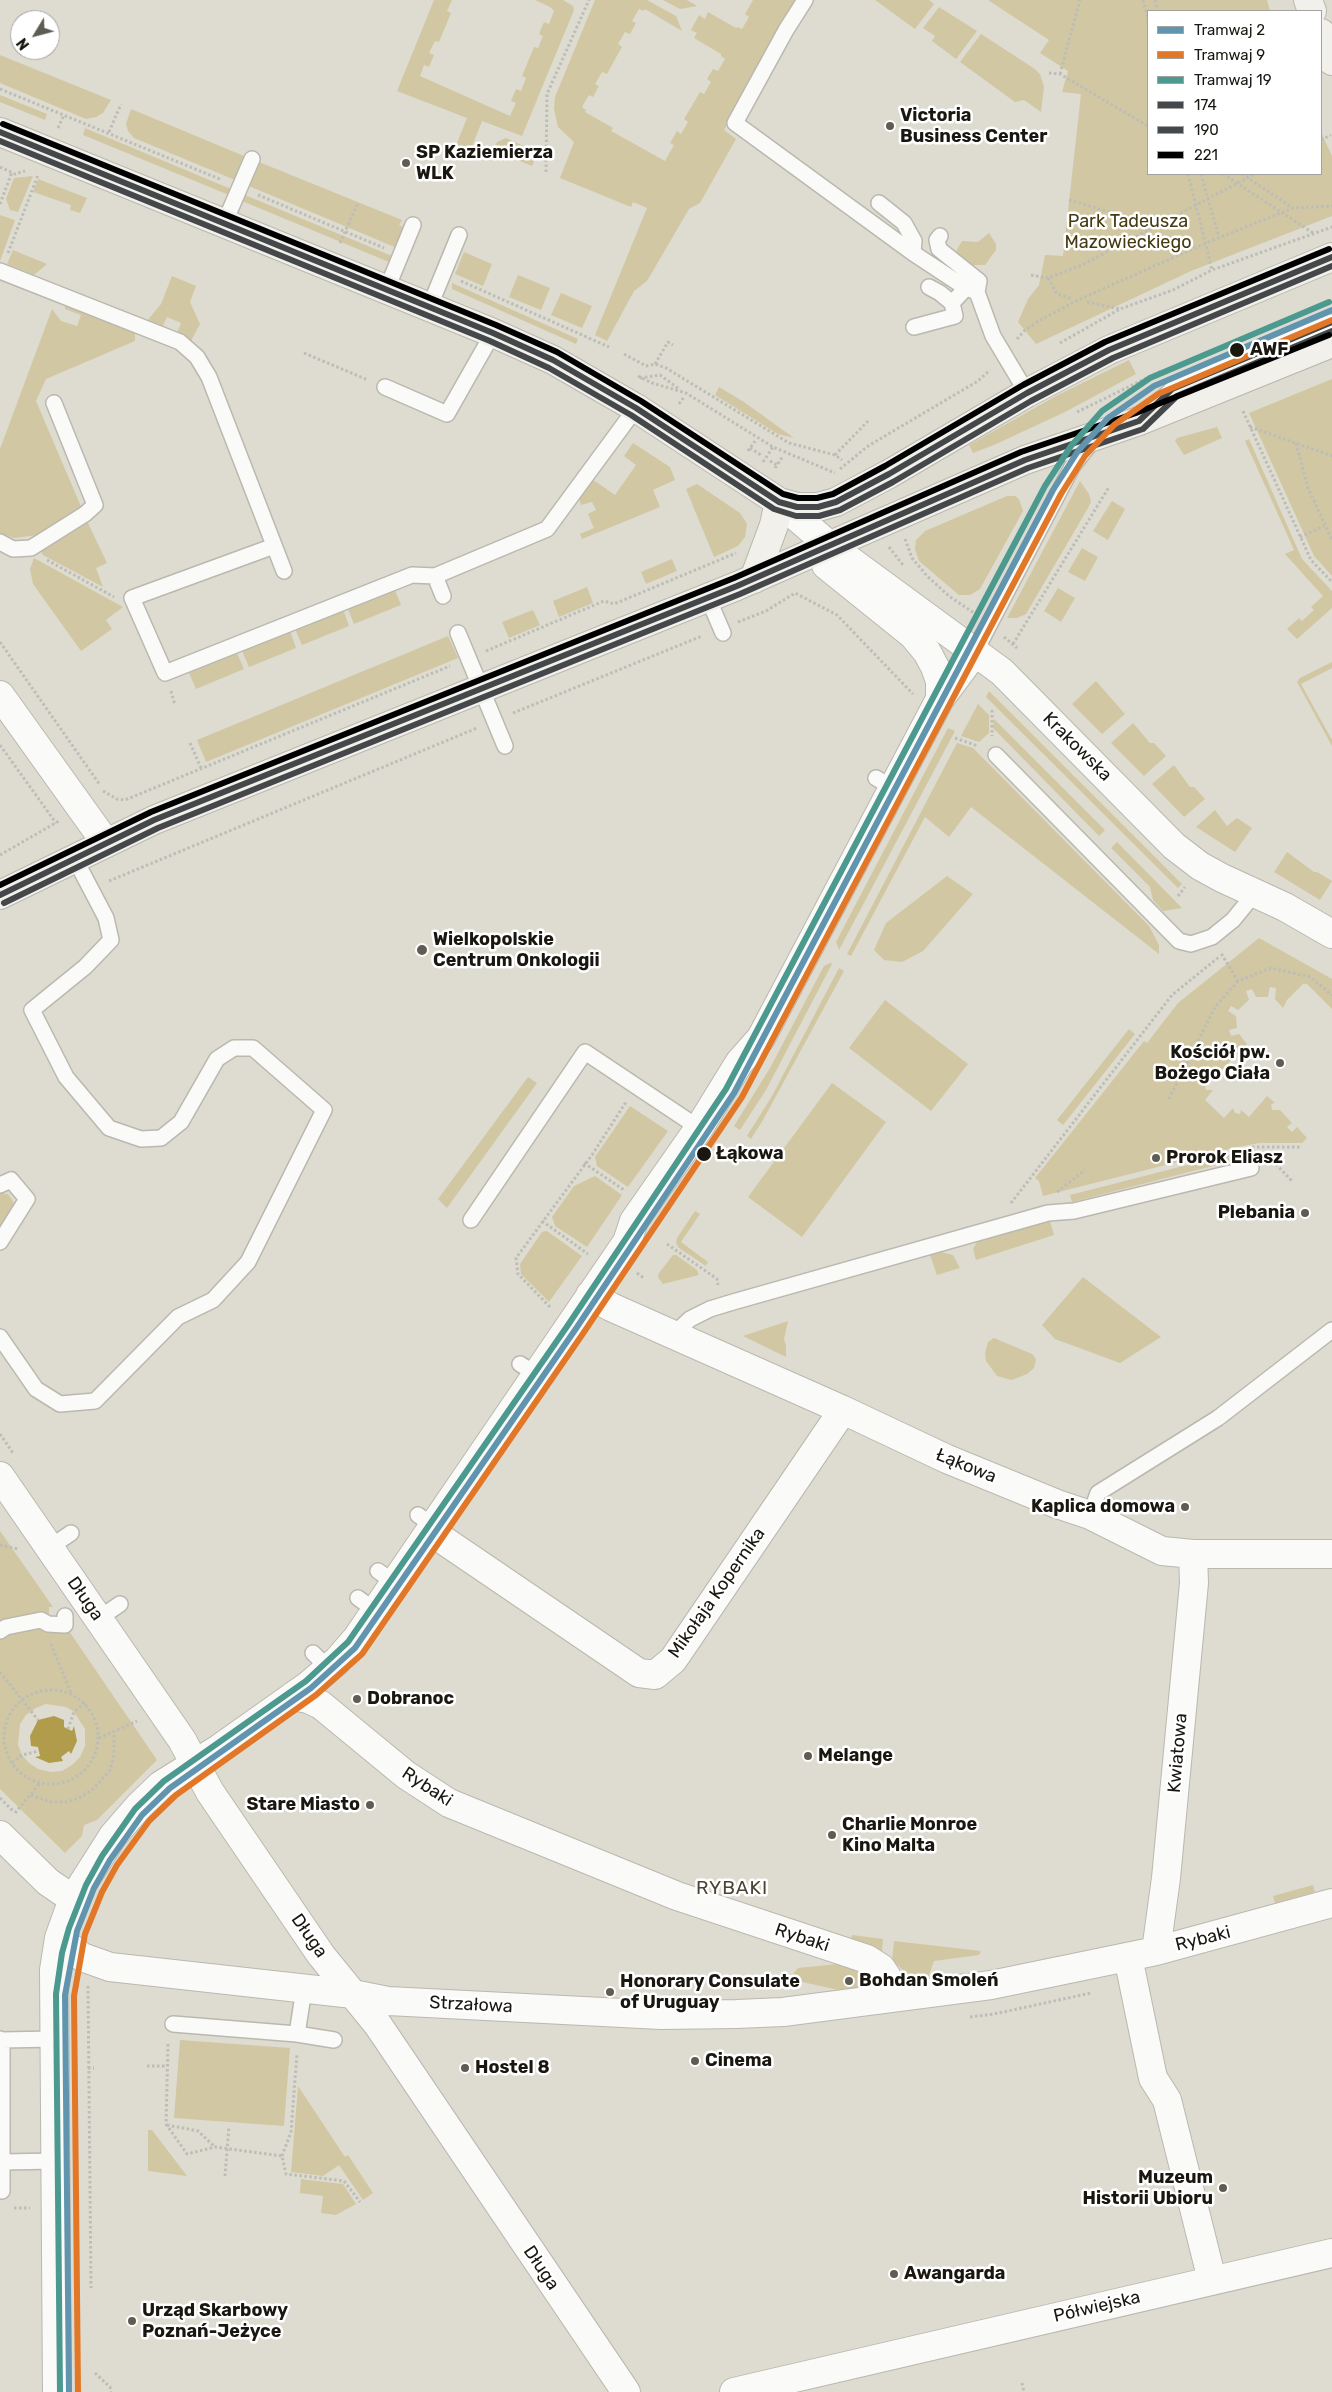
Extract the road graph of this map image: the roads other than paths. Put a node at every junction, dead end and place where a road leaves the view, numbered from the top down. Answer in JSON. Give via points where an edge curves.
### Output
{"nodes":[{"id":1,"x":805,"y":0,"type":"edge"},
{"id":2,"x":1322,"y":35,"type":"edge"},
{"id":3,"x":1332,"y":61,"type":"edge"},
{"id":4,"x":5,"y":147,"type":"edge"},
{"id":5,"x":252,"y":159,"type":"dead end"},
{"id":6,"x":879,"y":203,"type":"dead end"},
{"id":7,"x":224,"y":224,"type":"junction"},
{"id":8,"x":413,"y":224,"type":"dead end"},
{"id":9,"x":459,"y":235,"type":"dead end"},
{"id":10,"x":940,"y":236,"type":"dead end"},
{"id":11,"x":914,"y":253,"type":"junction"},
{"id":12,"x":1332,"y":257,"type":"edge"},
{"id":13,"x":0,"y":271,"type":"edge"},
{"id":14,"x":929,"y":287,"type":"dead end"},
{"id":15,"x":972,"y":290,"type":"junction"},
{"id":16,"x":386,"y":291,"type":"junction"},
{"id":17,"x":952,"y":303,"type":"junction"},
{"id":18,"x":429,"y":308,"type":"junction"},
{"id":19,"x":1332,"y":322,"type":"edge"},
{"id":20,"x":914,"y":327,"type":"dead end"},
{"id":21,"x":493,"y":333,"type":"junction"},
{"id":22,"x":1332,"y":343,"type":"edge"},
{"id":23,"x":385,"y":388,"type":"road end"},
{"id":24,"x":1027,"y":393,"type":"junction"},
{"id":25,"x":54,"y":403,"type":"dead end"},
{"id":26,"x":636,"y":408,"type":"junction"},
{"id":27,"x":1139,"y":421,"type":"junction"},
{"id":28,"x":1098,"y":435,"type":"junction"},
{"id":29,"x":778,"y":502,"type":"junction"},
{"id":30,"x":0,"y":542,"type":"edge"},
{"id":31,"x":274,"y":546,"type":"junction"},
{"id":32,"x":820,"y":549,"type":"junction"},
{"id":33,"x":284,"y":571,"type":"dead end"},
{"id":34,"x":435,"y":576,"type":"junction"},
{"id":35,"x":754,"y":579,"type":"junction"},
{"id":36,"x":443,"y":596,"type":"dead end"},
{"id":37,"x":708,"y":598,"type":"junction"},
{"id":38,"x":722,"y":631,"type":"road end"},
{"id":39,"x":458,"y":633,"type":"dead end"},
{"id":40,"x":975,"y":652,"type":"junction"},
{"id":41,"x":482,"y":691,"type":"junction"},
{"id":42,"x":0,"y":695,"type":"edge"},
{"id":43,"x":927,"y":697,"type":"junction"},
{"id":44,"x":505,"y":746,"type":"dead end"},
{"id":45,"x":996,"y":755,"type":"dead end"},
{"id":46,"x":106,"y":843,"type":"junction"},
{"id":47,"x":75,"y":859,"type":"junction"},
{"id":48,"x":1255,"y":893,"type":"junction"},
{"id":49,"x":0,"y":895,"type":"edge"},
{"id":50,"x":1332,"y":934,"type":"edge"},
{"id":51,"x":699,"y":1128,"type":"junction"},
{"id":52,"x":1251,"y":1168,"type":"dead end"},
{"id":53,"x":0,"y":1185,"type":"edge"},
{"id":54,"x":471,"y":1220,"type":"dead end"},
{"id":55,"x":0,"y":1242,"type":"edge"},
{"id":56,"x":590,"y":1295,"type":"junction"},
{"id":57,"x":1332,"y":1330,"type":"edge"},
{"id":58,"x":674,"y":1334,"type":"junction"},
{"id":59,"x":0,"y":1337,"type":"edge"},
{"id":60,"x":843,"y":1410,"type":"junction"},
{"id":61,"x":0,"y":1476,"type":"edge"},
{"id":62,"x":1090,"y":1515,"type":"junction"},
{"id":63,"x":427,"y":1524,"type":"junction"},
{"id":64,"x":1193,"y":1554,"type":"junction"},
{"id":65,"x":1332,"y":1554,"type":"edge"},
{"id":66,"x":92,"y":1610,"type":"junction"},
{"id":67,"x":0,"y":1631,"type":"edge"},
{"id":68,"x":293,"y":1696,"type":"junction"},
{"id":69,"x":194,"y":1763,"type":"junction"},
{"id":70,"x":0,"y":1836,"type":"edge"},
{"id":71,"x":72,"y":1899,"type":"junction"},
{"id":72,"x":1332,"y":1903,"type":"edge"},
{"id":73,"x":59,"y":1938,"type":"junction"},
{"id":74,"x":1156,"y":1951,"type":"junction"},
{"id":75,"x":1128,"y":1957,"type":"junction"},
{"id":76,"x":304,"y":1989,"type":"junction"},
{"id":77,"x":353,"y":1994,"type":"junction"},
{"id":78,"x":892,"y":1998,"type":"junction"},
{"id":79,"x":173,"y":2024,"type":"road end"},
{"id":80,"x":297,"y":2034,"type":"junction"},
{"id":81,"x":1,"y":2039,"type":"edge"},
{"id":82,"x":55,"y":2039,"type":"junction"},
{"id":83,"x":334,"y":2040,"type":"dead end"},
{"id":84,"x":56,"y":2161,"type":"junction"},
{"id":85,"x":3,"y":2162,"type":"junction"},
{"id":86,"x":2,"y":2191,"type":"dead end"},
{"id":87,"x":1332,"y":2253,"type":"edge"},
{"id":88,"x":1212,"y":2280,"type":"junction"},
{"id":89,"x":740,"y":2390,"type":"edge"},
{"id":90,"x":57,"y":2392,"type":"edge"},
{"id":91,"x":626,"y":2392,"type":"edge"}],
"edges":[{"from":1,"to":11,"type":"lane","via":[[734,124]]},
{"from":2,"to":3,"type":"street"},
{"from":4,"to":7,"type":"street"},
{"from":5,"to":7,"type":"lane"},
{"from":6,"to":11,"type":"lane","via":[[904,223],[914,241]]},
{"from":7,"to":16,"type":"street"},
{"from":8,"to":16,"type":"lane"},
{"from":9,"to":18,"type":"lane"},
{"from":10,"to":15,"type":"lane","via":[[937,240],[939,250],[979,281]]},
{"from":11,"to":15,"type":"lane"},
{"from":12,"to":24,"type":"street","via":[[1109,350]]},
{"from":13,"to":31,"type":"lane","via":[[180,342],[197,357],[209,377]]},
{"from":14,"to":17,"type":"lane"},
{"from":15,"to":17,"type":"lane"},
{"from":15,"to":24,"type":"lane","via":[[993,336]]},
{"from":16,"to":18,"type":"street"},
{"from":17,"to":20,"type":"lane","via":[[956,316]]},
{"from":18,"to":21,"type":"street"},
{"from":19,"to":27,"type":"lane","via":[[1172,389]]},
{"from":21,"to":23,"type":"lane","via":[[446,414]]},
{"from":21,"to":26,"type":"street","via":[[553,360]]},
{"from":22,"to":27,"type":"street"},
{"from":24,"to":29,"type":"street","via":[[836,502],[818,507],[797,507]]},
{"from":25,"to":30,"type":"lane","via":[[95,505],[31,548],[14,549]]},
{"from":26,"to":29,"type":"street"},
{"from":26,"to":34,"type":"lane","via":[[547,529]]},
{"from":27,"to":28,"type":"street"},
{"from":28,"to":32,"type":"street","via":[[1025,460]]},
{"from":28,"to":40,"type":"lane","via":[[1072,467]]},
{"from":29,"to":32,"type":"street"},
{"from":29,"to":35,"type":"street","via":[[771,534]]},
{"from":31,"to":33,"type":"lane"},
{"from":31,"to":34,"type":"lane","via":[[132,598],[165,673],[412,575]]},
{"from":32,"to":35,"type":"street"},
{"from":32,"to":40,"type":"street","name":"Krakowska"},
{"from":32,"to":43,"type":"street","via":[[913,635],[927,652],[940,680]]},
{"from":34,"to":36,"type":"lane"},
{"from":35,"to":37,"type":"street"},
{"from":37,"to":38,"type":"lane"},
{"from":37,"to":41,"type":"street"},
{"from":39,"to":41,"type":"lane"},
{"from":40,"to":43,"type":"street"},
{"from":40,"to":48,"type":"street","name":"Krakowska","via":[[1018,686],[1174,846],[1200,866]]},
{"from":41,"to":44,"type":"lane"},
{"from":41,"to":46,"type":"street","via":[[154,820]]},
{"from":42,"to":46,"type":"street"},
{"from":43,"to":51,"type":"street","via":[[766,1029],[739,1063]]},
{"from":45,"to":48,"type":"lane","via":[[1179,941],[1192,944],[1212,937],[1233,920]]},
{"from":46,"to":47,"type":"street"},
{"from":47,"to":49,"type":"street"},
{"from":47,"to":59,"type":"lane","via":[[106,918],[111,940],[85,967],[32,1010],[66,1077],[110,1128],[141,1139],[162,1138],[182,1122],[217,1059],[234,1048],[253,1048],[324,1110],[248,1262],[213,1300],[178,1317],[95,1402],[60,1404],[36,1389]]},
{"from":48,"to":50,"type":"street","name":"Krakowska"},
{"from":51,"to":54,"type":"lane","via":[[584,1052]]},
{"from":51,"to":56,"type":"street","via":[[634,1221],[626,1242]]},
{"from":52,"to":58,"type":"lane","via":[[1074,1211],[1048,1213],[722,1306],[690,1318]]},
{"from":53,"to":55,"type":"lane","via":[[11,1180],[27,1200]]},
{"from":56,"to":58,"type":"street","name":"Łąkowa"},
{"from":56,"to":63,"type":"street","via":[[528,1369]]},
{"from":57,"to":62,"type":"lane","via":[[1218,1418],[1098,1493]]},
{"from":58,"to":60,"type":"street","name":"Łąkowa"},
{"from":60,"to":62,"type":"street","name":"Łąkowa","via":[[947,1458]]},
{"from":60,"to":63,"type":"street","name":"Mikołaja Kopernika","via":[[673,1660],[655,1675],[639,1673]]},
{"from":61,"to":66,"type":"street","name":"Długa","via":[[60,1540]]},
{"from":62,"to":64,"type":"street","name":"Łąkowa","via":[[1162,1551]]},
{"from":63,"to":68,"type":"street","via":[[367,1604],[352,1646],[321,1661]]},
{"from":64,"to":65,"type":"street","name":"Łąkowa"},
{"from":64,"to":74,"type":"street","name":"Kwiatowa","via":[[1194,1583],[1171,1832]]},
{"from":66,"to":67,"type":"lane","via":[[65,1625],[41,1620]]},
{"from":66,"to":69,"type":"street","name":"Długa","via":[[182,1740]]},
{"from":68,"to":69,"type":"street"},
{"from":68,"to":78,"type":"street","name":"Rybaki","via":[[321,1705],[406,1775],[449,1803],[677,1896],[868,1959],[887,1977]]},
{"from":69,"to":71,"type":"street","via":[[161,1785],[139,1806],[113,1836]]},
{"from":69,"to":77,"type":"street","name":"Długa","via":[[210,1792],[321,1955]]},
{"from":70,"to":71,"type":"street","via":[[48,1882]]},
{"from":71,"to":73,"type":"street"},
{"from":72,"to":74,"type":"street","name":"Rybaki"},
{"from":73,"to":76,"type":"street","name":"Strzałowa","via":[[82,1957],[110,1967]]},
{"from":73,"to":82,"type":"street","via":[[54,1970]]},
{"from":74,"to":75,"type":"street","name":"Rybaki"},
{"from":75,"to":78,"type":"street","name":"Rybaki","via":[[991,1985]]},
{"from":75,"to":88,"type":"street","via":[[1153,2078],[1167,2100]]},
{"from":76,"to":77,"type":"street","name":"Strzałowa"},
{"from":76,"to":80,"type":"lane"},
{"from":77,"to":78,"type":"street","name":"Strzałowa","via":[[388,2001],[661,2015],[783,2012]]},
{"from":77,"to":91,"type":"street","name":"Długa","via":[[378,2025]]},
{"from":79,"to":80,"type":"lane"},
{"from":80,"to":83,"type":"lane"},
{"from":81,"to":82,"type":"lane"},
{"from":81,"to":85,"type":"lane"},
{"from":82,"to":84,"type":"street"},
{"from":84,"to":85,"type":"lane"},
{"from":84,"to":90,"type":"street"},
{"from":85,"to":86,"type":"lane"},
{"from":87,"to":88,"type":"street","name":"Półwiejska"},
{"from":88,"to":89,"type":"street","name":"Półwiejska","via":[[1012,2336],[861,2352]]}]}
